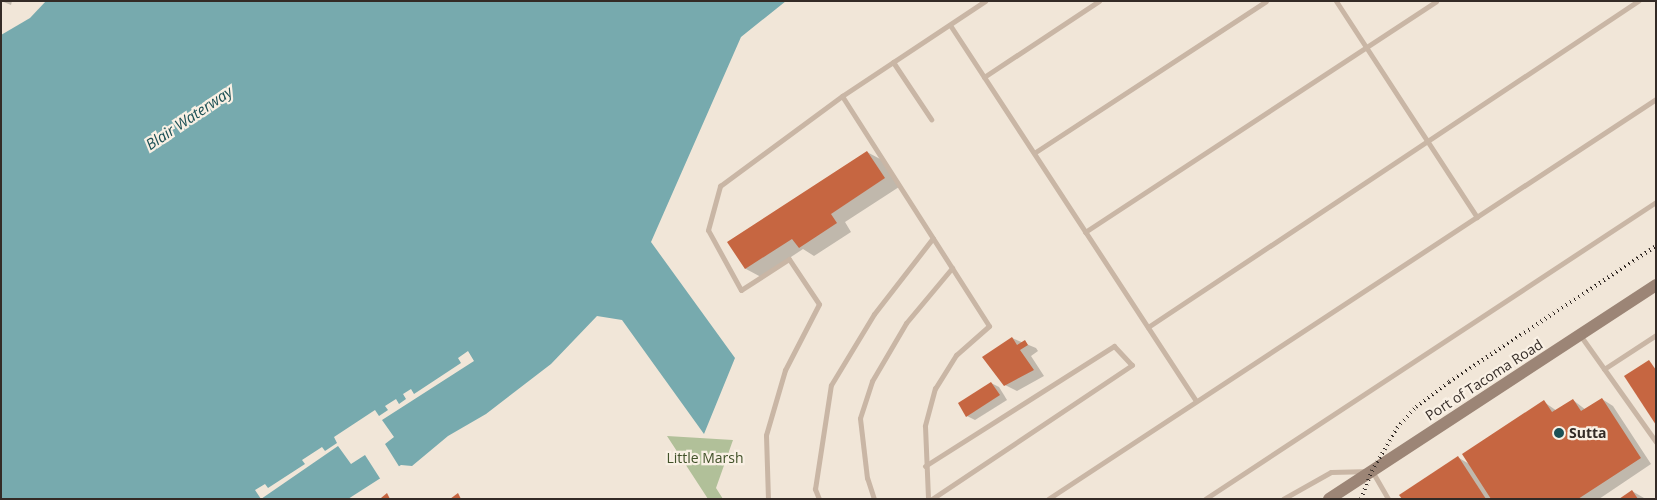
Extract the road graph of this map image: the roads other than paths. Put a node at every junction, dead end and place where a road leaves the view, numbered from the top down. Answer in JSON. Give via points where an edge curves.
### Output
{"nodes":[{"id":1,"x":985,"y":1,"type":"edge"},
{"id":2,"x":1099,"y":1,"type":"edge"},
{"id":3,"x":1266,"y":1,"type":"edge"},
{"id":4,"x":1336,"y":1,"type":"edge"},
{"id":5,"x":1436,"y":1,"type":"edge"},
{"id":6,"x":1638,"y":1,"type":"edge"},
{"id":7,"x":950,"y":24,"type":"junction"},
{"id":8,"x":1366,"y":47,"type":"junction"},
{"id":9,"x":893,"y":62,"type":"junction"},
{"id":10,"x":984,"y":77,"type":"junction"},
{"id":11,"x":842,"y":96,"type":"junction"},
{"id":12,"x":1656,"y":99,"type":"edge"},
{"id":13,"x":931,"y":119,"type":"dead end"},
{"id":14,"x":1427,"y":140,"type":"junction"},
{"id":15,"x":1034,"y":154,"type":"junction"},
{"id":16,"x":1656,"y":202,"type":"edge"},
{"id":17,"x":1477,"y":217,"type":"junction"},
{"id":18,"x":1085,"y":232,"type":"junction"},
{"id":19,"x":933,"y":238,"type":"junction"},
{"id":20,"x":952,"y":268,"type":"junction"},
{"id":21,"x":1656,"y":285,"type":"edge"},
{"id":22,"x":1148,"y":327,"type":"junction"},
{"id":23,"x":1580,"y":335,"type":"junction"},
{"id":24,"x":1656,"y":335,"type":"edge"},
{"id":25,"x":1604,"y":369,"type":"junction"},
{"id":26,"x":1196,"y":401,"type":"junction"},
{"id":27,"x":1656,"y":442,"type":"edge"},
{"id":28,"x":925,"y":466,"type":"junction"},
{"id":29,"x":1372,"y":471,"type":"junction"},
{"id":30,"x":768,"y":499,"type":"edge"},
{"id":31,"x":819,"y":499,"type":"edge"},
{"id":32,"x":874,"y":499,"type":"edge"},
{"id":33,"x":928,"y":499,"type":"edge"},
{"id":34,"x":932,"y":499,"type":"edge"},
{"id":35,"x":1048,"y":499,"type":"edge"},
{"id":36,"x":1206,"y":499,"type":"edge"},
{"id":37,"x":1283,"y":499,"type":"edge"},
{"id":38,"x":1329,"y":499,"type":"edge"},
{"id":39,"x":1388,"y":499,"type":"edge"}],
"edges":[{"from":1,"to":7,"type":"lane"},
{"from":2,"to":10,"type":"lane"},
{"from":3,"to":15,"type":"lane"},
{"from":4,"to":8,"type":"lane"},
{"from":5,"to":8,"type":"lane"},
{"from":6,"to":14,"type":"lane"},
{"from":7,"to":9,"type":"lane"},
{"from":7,"to":10,"type":"lane"},
{"from":8,"to":14,"type":"lane"},
{"from":8,"to":18,"type":"lane"},
{"from":9,"to":11,"type":"lane"},
{"from":9,"to":13,"type":"lane"},
{"from":10,"to":15,"type":"lane"},
{"from":11,"to":19,"type":"lane"},
{"from":11,"to":30,"type":"lane","via":[[720,186],[708,230],[741,290],[789,258],[819,304],[785,370],[766,435]]},
{"from":12,"to":17,"type":"lane"},
{"from":14,"to":17,"type":"lane"},
{"from":14,"to":22,"type":"lane"},
{"from":15,"to":18,"type":"lane"},
{"from":16,"to":36,"type":"lane"},
{"from":17,"to":26,"type":"lane"},
{"from":18,"to":22,"type":"lane"},
{"from":19,"to":20,"type":"lane"},
{"from":19,"to":31,"type":"lane","via":[[874,314],[831,385],[815,489]]},
{"from":20,"to":28,"type":"lane","via":[[989,326],[956,355],[935,388],[925,426]]},
{"from":20,"to":32,"type":"lane","via":[[906,322],[872,381],[860,418],[867,478]]},
{"from":21,"to":23,"type":"main road","name":"Port of Tacoma Road"},
{"from":22,"to":26,"type":"lane"},
{"from":23,"to":25,"type":"lane"},
{"from":23,"to":29,"type":"main road","name":"Port of Tacoma Road"},
{"from":24,"to":25,"type":"lane"},
{"from":25,"to":27,"type":"lane"},
{"from":26,"to":35,"type":"lane"},
{"from":28,"to":33,"type":"lane"},
{"from":28,"to":34,"type":"lane","via":[[1114,346],[1132,365]]},
{"from":29,"to":37,"type":"lane","via":[[1331,472]]},
{"from":29,"to":38,"type":"main road","name":"Port of Tacoma Road"},
{"from":29,"to":39,"type":"lane"}]}
